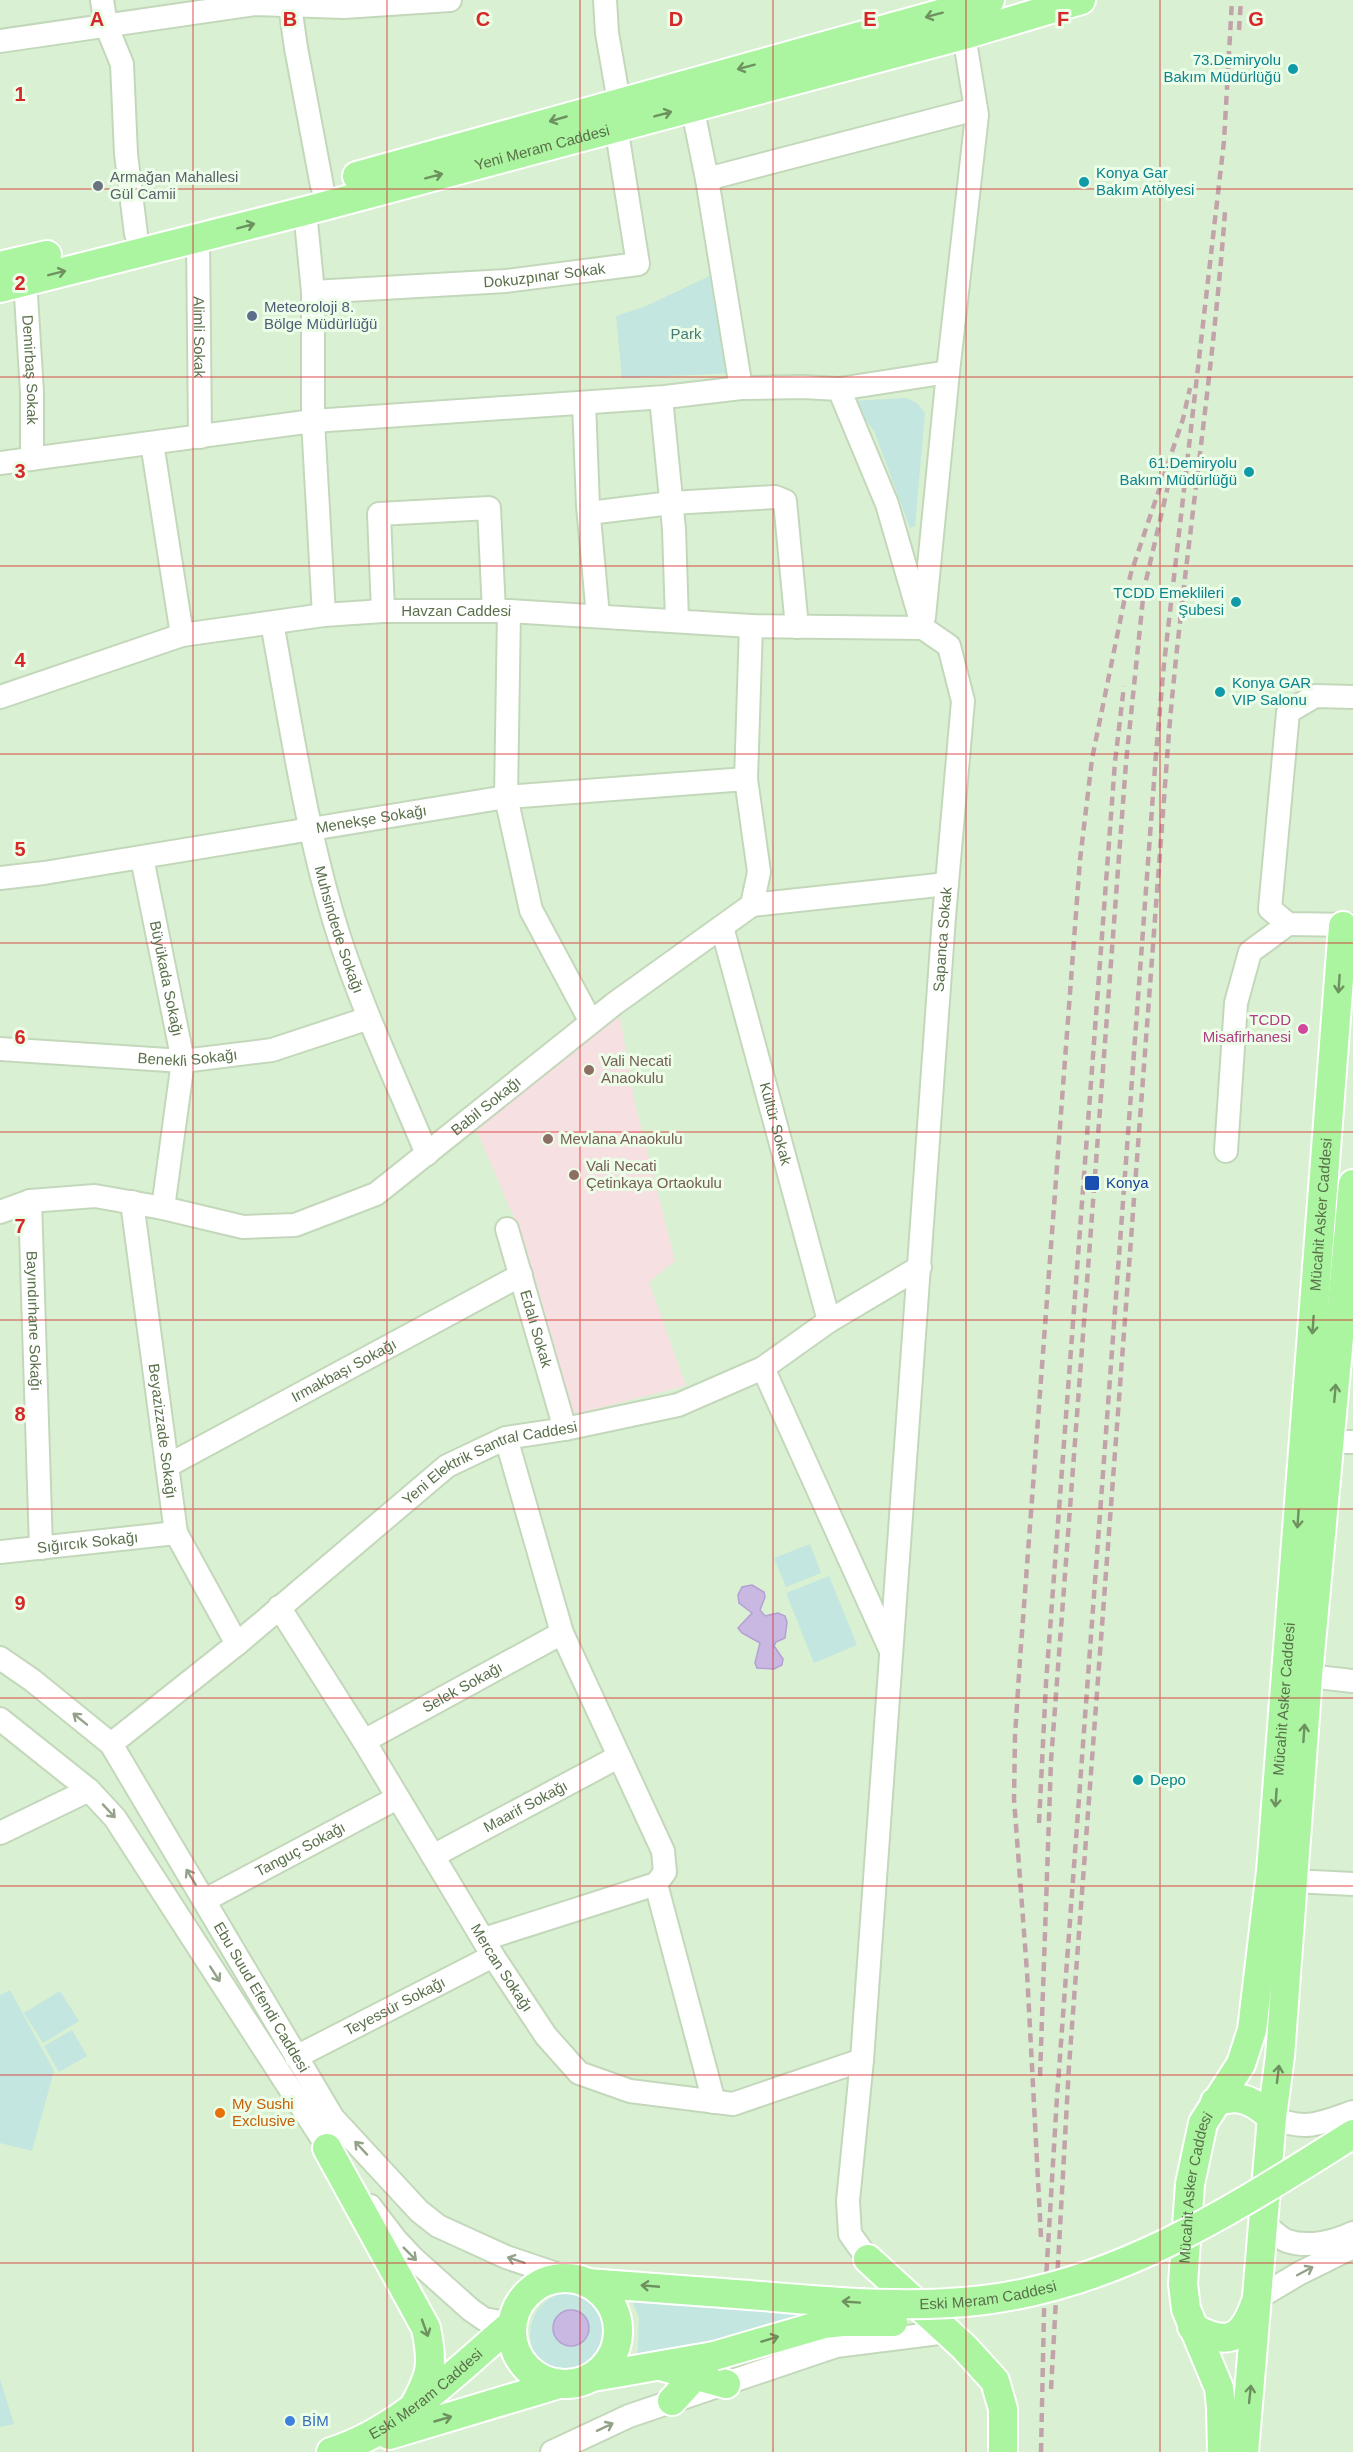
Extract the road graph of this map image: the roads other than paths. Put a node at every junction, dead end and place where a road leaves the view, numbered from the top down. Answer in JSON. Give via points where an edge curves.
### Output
{"nodes":[{"id":1,"x":102,"y":0,"type":"edge"},
{"id":2,"x":450,"y":0,"type":"edge"},
{"id":3,"x":605,"y":0,"type":"edge"},
{"id":4,"x":1081,"y":0,"type":"edge"},
{"id":5,"x":981,"y":1,"type":"edge"},
{"id":6,"x":255,"y":2,"type":"edge"},
{"id":7,"x":290,"y":6,"type":"junction"},
{"id":8,"x":106,"y":26,"type":"junction"},
{"id":9,"x":964,"y":35,"type":"junction"},
{"id":10,"x":0,"y":41,"type":"edge"},
{"id":11,"x":692,"y":106,"type":"junction"},
{"id":12,"x":976,"y":109,"type":"junction"},
{"id":13,"x":618,"y":114,"type":"junction"},
{"id":14,"x":706,"y":179,"type":"junction"},
{"id":15,"x":322,"y":186,"type":"junction"},
{"id":16,"x":305,"y":211,"type":"junction"},
{"id":17,"x":136,"y":234,"type":"junction"},
{"id":18,"x":198,"y":238,"type":"junction"},
{"id":19,"x":0,"y":266,"type":"edge"},
{"id":20,"x":13,"y":284,"type":"edge"},
{"id":21,"x":313,"y":292,"type":"junction"},
{"id":22,"x":948,"y":372,"type":"junction"},
{"id":23,"x":741,"y":388,"type":"junction"},
{"id":24,"x":839,"y":389,"type":"junction"},
{"id":25,"x":661,"y":398,"type":"junction"},
{"id":26,"x":584,"y":403,"type":"junction"},
{"id":27,"x":313,"y":421,"type":"junction"},
{"id":28,"x":200,"y":437,"type":"junction"},
{"id":29,"x":152,"y":443,"type":"junction"},
{"id":30,"x":32,"y":459,"type":"junction"},
{"id":31,"x":0,"y":463,"type":"edge"},
{"id":32,"x":671,"y":503,"type":"junction"},
{"id":33,"x":589,"y":513,"type":"junction"},
{"id":34,"x":383,"y":611,"type":"junction"},
{"id":35,"x":501,"y":611,"type":"junction"},
{"id":36,"x":324,"y":615,"type":"junction"},
{"id":37,"x":598,"y":616,"type":"junction"},
{"id":38,"x":677,"y":621,"type":"junction"},
{"id":39,"x":272,"y":623,"type":"junction"},
{"id":40,"x":751,"y":626,"type":"junction"},
{"id":41,"x":797,"y":627,"type":"junction"},
{"id":42,"x":923,"y":628,"type":"junction"},
{"id":43,"x":182,"y":635,"type":"junction"},
{"id":44,"x":0,"y":697,"type":"edge"},
{"id":45,"x":1353,"y":697,"type":"edge"},
{"id":46,"x":746,"y":779,"type":"junction"},
{"id":47,"x":506,"y":797,"type":"junction"},
{"id":48,"x":311,"y":831,"type":"junction"},
{"id":49,"x":142,"y":858,"type":"junction"},
{"id":50,"x":0,"y":878,"type":"edge"},
{"id":51,"x":947,"y":884,"type":"junction"},
{"id":52,"x":753,"y":905,"type":"junction"},
{"id":53,"x":1288,"y":924,"type":"junction"},
{"id":54,"x":1348,"y":926,"type":"edge"},
{"id":55,"x":722,"y":927,"type":"junction"},
{"id":56,"x":369,"y":1018,"type":"junction"},
{"id":57,"x":591,"y":1022,"type":"junction"},
{"id":58,"x":0,"y":1049,"type":"edge"},
{"id":59,"x":183,"y":1060,"type":"junction"},
{"id":60,"x":1226,"y":1151,"type":"dead end"},
{"id":61,"x":427,"y":1154,"type":"junction"},
{"id":62,"x":1353,"y":1184,"type":"edge"},
{"id":63,"x":30,"y":1201,"type":"junction"},
{"id":64,"x":132,"y":1202,"type":"junction"},
{"id":65,"x":163,"y":1208,"type":"junction"},
{"id":66,"x":0,"y":1212,"type":"edge"},
{"id":67,"x":507,"y":1229,"type":"dead end"},
{"id":68,"x":1351,"y":1246,"type":"edge"},
{"id":69,"x":920,"y":1267,"type":"junction"},
{"id":70,"x":520,"y":1275,"type":"junction"},
{"id":71,"x":829,"y":1321,"type":"junction"},
{"id":72,"x":763,"y":1368,"type":"junction"},
{"id":73,"x":566,"y":1429,"type":"junction"},
{"id":74,"x":506,"y":1438,"type":"junction"},
{"id":75,"x":1342,"y":1442,"type":"edge"},
{"id":76,"x":167,"y":1466,"type":"junction"},
{"id":77,"x":176,"y":1533,"type":"junction"},
{"id":78,"x":41,"y":1548,"type":"junction"},
{"id":79,"x":0,"y":1552,"type":"edge"},
{"id":80,"x":279,"y":1607,"type":"junction"},
{"id":81,"x":562,"y":1633,"type":"junction"},
{"id":82,"x":237,"y":1644,"type":"junction"},
{"id":83,"x":892,"y":1655,"type":"junction"},
{"id":84,"x":0,"y":1658,"type":"edge"},
{"id":85,"x":1308,"y":1677,"type":"junction"},
{"id":86,"x":1353,"y":1681,"type":"edge"},
{"id":87,"x":0,"y":1719,"type":"edge"},
{"id":88,"x":364,"y":1741,"type":"junction"},
{"id":89,"x":111,"y":1744,"type":"junction"},
{"id":90,"x":618,"y":1757,"type":"junction"},
{"id":91,"x":89,"y":1790,"type":"junction"},
{"id":92,"x":397,"y":1798,"type":"junction"},
{"id":93,"x":0,"y":1833,"type":"edge"},
{"id":94,"x":433,"y":1856,"type":"junction"},
{"id":95,"x":1293,"y":1881,"type":"junction"},
{"id":96,"x":656,"y":1884,"type":"junction"},
{"id":97,"x":1353,"y":1884,"type":"edge"},
{"id":98,"x":205,"y":1900,"type":"junction"},
{"id":99,"x":489,"y":1948,"type":"junction"},
{"id":100,"x":296,"y":2057,"type":"junction"},
{"id":101,"x":862,"y":2060,"type":"junction"},
{"id":102,"x":714,"y":2102,"type":"junction"},
{"id":103,"x":1215,"y":2102,"type":"junction"},
{"id":104,"x":1353,"y":2112,"type":"edge"},
{"id":105,"x":1272,"y":2117,"type":"junction"},
{"id":106,"x":1353,"y":2134,"type":"edge"},
{"id":107,"x":327,"y":2148,"type":"junction"},
{"id":108,"x":1353,"y":2157,"type":"edge"},
{"id":109,"x":1264,"y":2224,"type":"junction"},
{"id":110,"x":1353,"y":2233,"type":"edge"},
{"id":111,"x":1353,"y":2247,"type":"edge"},
{"id":112,"x":868,"y":2259,"type":"joint"},
{"id":113,"x":579,"y":2281,"type":"junction"},
{"id":114,"x":1258,"y":2298,"type":"junction"},
{"id":115,"x":512,"y":2324,"type":"junction"},
{"id":116,"x":1192,"y":2327,"type":"junction"},
{"id":117,"x":947,"y":2332,"type":"junction"},
{"id":118,"x":714,"y":2356,"type":"junction"},
{"id":119,"x":659,"y":2365,"type":"junction"},
{"id":120,"x":694,"y":2376,"type":"junction"},
{"id":121,"x":593,"y":2377,"type":"junction"},
{"id":122,"x":559,"y":2384,"type":"junction"},
{"id":123,"x":726,"y":2384,"type":"junction"},
{"id":124,"x":672,"y":2402,"type":"junction"},
{"id":125,"x":412,"y":2410,"type":"junction"},
{"id":126,"x":339,"y":2450,"type":"edge"},
{"id":127,"x":552,"y":2452,"type":"edge"},
{"id":128,"x":1003,"y":2452,"type":"edge"},
{"id":129,"x":1239,"y":2452,"type":"edge"}],
"edges":[{"from":1,"to":8,"type":"street"},
{"from":2,"to":7,"type":"street","via":[[344,8]]},
{"from":3,"to":13,"type":"street"},
{"from":4,"to":9,"type":"main road","name":"Yeni Meram Caddesi"},
{"from":5,"to":13,"type":"main road","name":"Yeni Meram Caddesi","one_way":true},
{"from":6,"to":7,"type":"street"},
{"from":6,"to":8,"type":"street"},
{"from":7,"to":15,"type":"street"},
{"from":8,"to":10,"type":"street"},
{"from":8,"to":17,"type":"street","via":[[122,64],[126,154]]},
{"from":9,"to":11,"type":"main road","name":"Yeni Meram Caddesi"},
{"from":9,"to":12,"type":"street"},
{"from":13,"to":11,"type":"main road","name":"Yeni Meram Caddesi","one_way":true},
{"from":11,"to":14,"type":"street"},
{"from":12,"to":14,"type":"street"},
{"from":12,"to":22,"type":"street"},
{"from":13,"to":15,"type":"main road","name":"Yeni Meram Caddesi","one_way":true},
{"from":16,"to":13,"type":"main road","name":"Yeni Meram Caddesi","one_way":true},
{"from":13,"to":21,"type":"street","name":"Dokuzpınar Sokak","via":[[638,264],[506,281]]},
{"from":14,"to":23,"type":"street"},
{"from":15,"to":17,"type":"main road","name":"Yeni Meram Caddesi"},
{"from":18,"to":16,"type":"main road","name":"Yeni Meram Caddesi","one_way":true},
{"from":16,"to":21,"type":"street"},
{"from":17,"to":19,"type":"main road","name":"Yeni Meram Caddesi"},
{"from":20,"to":18,"type":"main road","name":"Yeni Meram Caddesi","one_way":true},
{"from":18,"to":28,"type":"street","name":"Alimli Sokak"},
{"from":20,"to":30,"type":"street","name":"Demirbaş Sokak","via":[[32,392]]},
{"from":21,"to":27,"type":"street"},
{"from":22,"to":24,"type":"street"},
{"from":22,"to":42,"type":"street"},
{"from":23,"to":24,"type":"street"},
{"from":23,"to":25,"type":"street"},
{"from":24,"to":42,"type":"street","via":[[887,504]]},
{"from":25,"to":26,"type":"street"},
{"from":25,"to":32,"type":"street"},
{"from":26,"to":27,"type":"street"},
{"from":26,"to":33,"type":"street"},
{"from":27,"to":28,"type":"street"},
{"from":27,"to":36,"type":"street"},
{"from":28,"to":29,"type":"street"},
{"from":29,"to":30,"type":"street"},
{"from":29,"to":43,"type":"street"},
{"from":30,"to":31,"type":"street"},
{"from":32,"to":33,"type":"street"},
{"from":32,"to":38,"type":"street"},
{"from":32,"to":41,"type":"street","via":[[775,497],[785,501]]},
{"from":33,"to":37,"type":"street"},
{"from":34,"to":35,"type":"street","name":"Havzan Caddesi"},
{"from":34,"to":35,"type":"street","via":[[379,514],[489,508]]},
{"from":34,"to":36,"type":"street","name":"Havzan Caddesi"},
{"from":35,"to":37,"type":"street","name":"Havzan Caddesi"},
{"from":35,"to":47,"type":"street"},
{"from":36,"to":39,"type":"street","name":"Havzan Caddesi"},
{"from":37,"to":38,"type":"street","name":"Havzan Caddesi"},
{"from":38,"to":40,"type":"street","name":"Havzan Caddesi"},
{"from":39,"to":43,"type":"street","name":"Havzan Caddesi"},
{"from":39,"to":48,"type":"street","name":"Muhsindede Sokağı"},
{"from":40,"to":41,"type":"street","name":"Havzan Caddesi"},
{"from":40,"to":46,"type":"street"},
{"from":41,"to":42,"type":"street","name":"Havzan Caddesi"},
{"from":42,"to":51,"type":"street","name":"Sapanca Sokak","via":[[950,646],[963,701]]},
{"from":43,"to":44,"type":"street","name":"Havzan Caddesi"},
{"from":45,"to":53,"type":"street","via":[[1315,696],[1288,712],[1270,909]]},
{"from":46,"to":47,"type":"street","name":"Menekşe Sokağı"},
{"from":46,"to":52,"type":"street","via":[[759,872]]},
{"from":47,"to":48,"type":"street","name":"Menekşe Sokağı"},
{"from":47,"to":57,"type":"street","via":[[531,910]]},
{"from":48,"to":49,"type":"street","name":"Menekşe Sokağı"},
{"from":48,"to":56,"type":"street","name":"Muhsindede Sokağı","via":[[337,930]]},
{"from":49,"to":50,"type":"street","name":"Menekşe Sokağı"},
{"from":49,"to":59,"type":"street","name":"Büyükada Sokağı"},
{"from":51,"to":52,"type":"street","name":"Babil Sokağı"},
{"from":51,"to":69,"type":"street","name":"Sapanca Sokak"},
{"from":52,"to":55,"type":"street","name":"Babil Sokağı"},
{"from":53,"to":54,"type":"street"},
{"from":53,"to":60,"type":"street","via":[[1250,952],[1236,1003]]},
{"from":54,"to":103,"type":"main road","name":"Mücahit Asker Caddesi","one_way":true,"via":[[1271,1871],[1252,2030],[1241,2064]]},
{"from":55,"to":57,"type":"street","name":"Babil Sokağı"},
{"from":55,"to":71,"type":"street","name":"Kültür Sokak"},
{"from":56,"to":59,"type":"street","name":"Benekli Sokağı","via":[[272,1050]]},
{"from":56,"to":61,"type":"street","name":"Muhsindede Sokağı"},
{"from":57,"to":61,"type":"street","name":"Babil Sokağı"},
{"from":58,"to":59,"type":"street","name":"Benekli Sokağı"},
{"from":59,"to":65,"type":"street","name":"Büyükada Sokağı"},
{"from":61,"to":65,"type":"street","name":"Babil Sokağı","via":[[376,1194],[295,1225],[243,1227]]},
{"from":62,"to":68,"type":"main road","name":"Mücahit Asker Caddesi"},
{"from":63,"to":64,"type":"street","name":"Babil Sokağı","via":[[95,1196]]},
{"from":63,"to":66,"type":"street","name":"Babil Sokağı"},
{"from":63,"to":78,"type":"street","name":"Bayındırhane Sokağı"},
{"from":64,"to":65,"type":"street","name":"Babil Sokağı"},
{"from":64,"to":76,"type":"street","name":"Beyazizzade Sokağı"},
{"from":67,"to":70,"type":"street","name":"Edalı Sokak"},
{"from":75,"to":68,"type":"main road","name":"Mücahit Asker Caddesi","one_way":true},
{"from":69,"to":71,"type":"street","name":"Yeni Elektrik Santral Caddesi"},
{"from":69,"to":83,"type":"street","name":"Sapanca Sokak"},
{"from":70,"to":73,"type":"street","name":"Edalı Sokak"},
{"from":70,"to":76,"type":"street","name":"Irmakbaşı Sokağı"},
{"from":71,"to":72,"type":"street","name":"Yeni Elektrik Santral Caddesi"},
{"from":72,"to":73,"type":"street","name":"Yeni Elektrik Santral Caddesi","via":[[678,1405]]},
{"from":72,"to":83,"type":"street"},
{"from":73,"to":74,"type":"street","name":"Yeni Elektrik Santral Caddesi"},
{"from":74,"to":80,"type":"street","name":"Yeni Elektrik Santral Caddesi","via":[[447,1466]]},
{"from":74,"to":81,"type":"street"},
{"from":75,"to":85,"type":"main road","name":"Mücahit Asker Caddesi"},
{"from":76,"to":77,"type":"street","name":"Beyazizzade Sokağı"},
{"from":77,"to":78,"type":"street","name":"Sığırcık Sokağı"},
{"from":77,"to":82,"type":"street","name":"Beyazizzade Sokağı"},
{"from":78,"to":79,"type":"street","name":"Sığırcık Sokağı"},
{"from":80,"to":82,"type":"street","name":"Yeni Elektrik Santral Caddesi"},
{"from":80,"to":88,"type":"street","name":"Mercan Sokağı"},
{"from":81,"to":88,"type":"street","name":"Selek Sokağı"},
{"from":81,"to":90,"type":"street"},
{"from":82,"to":89,"type":"street","name":"Yeni Elektrik Santral Caddesi"},
{"from":83,"to":101,"type":"street","name":"Sapanca Sokak"},
{"from":89,"to":84,"type":"street","name":"Ebu Suud Efendi Caddesi","one_way":true},
{"from":85,"to":86,"type":"street"},
{"from":95,"to":85,"type":"main road","name":"Mücahit Asker Caddesi","one_way":true},
{"from":87,"to":91,"type":"street","name":"Ebu Suud Efendi Caddesi"},
{"from":88,"to":92,"type":"street","name":"Mercan Sokağı"},
{"from":98,"to":89,"type":"street","name":"Ebu Suud Efendi Caddesi","one_way":true},
{"from":90,"to":94,"type":"street","name":"Maarif Sokağı"},
{"from":90,"to":96,"type":"street","via":[[663,1851],[665,1872]]},
{"from":91,"to":93,"type":"street"},
{"from":91,"to":107,"type":"street","name":"Ebu Suud Efendi Caddesi","one_way":true,"via":[[116,1818]]},
{"from":92,"to":94,"type":"street","name":"Mercan Sokağı"},
{"from":92,"to":98,"type":"street","name":"Tanguç Sokağı"},
{"from":94,"to":99,"type":"street","name":"Mercan Sokağı"},
{"from":95,"to":97,"type":"street"},
{"from":105,"to":95,"type":"main road","name":"Mücahit Asker Caddesi","one_way":true},
{"from":96,"to":99,"type":"street","name":"Teyessür Sokağı"},
{"from":96,"to":102,"type":"street"},
{"from":98,"to":100,"type":"street","name":"Ebu Suud Efendi Caddesi"},
{"from":99,"to":100,"type":"street","name":"Teyessür Sokağı"},
{"from":99,"to":102,"type":"street","name":"Mercan Sokağı","via":[[546,2036],[579,2073],[630,2091]]},
{"from":113,"to":100,"type":"street","name":"Ebu Suud Efendi Caddesi","one_way":true,"via":[[459,2237],[419,2211],[333,2118]]},
{"from":101,"to":102,"type":"street","name":"Mercan Sokağı","via":[[733,2104]]},
{"from":101,"to":112,"type":"street","name":"Sapanca Sokak","via":[[848,2201],[850,2234]]},
{"from":103,"to":105,"type":"main road","via":[[1230,2097],[1246,2100]]},
{"from":103,"to":116,"type":"main road","name":"Mücahit Asker Caddesi","via":[[1203,2123],[1190,2184],[1183,2284]]},
{"from":104,"to":105,"type":"street","via":[[1315,2125],[1290,2125]]},
{"from":105,"to":109,"type":"main road","name":"Mücahit Asker Caddesi"},
{"from":106,"to":113,"type":"main road","name":"Eski Meram Caddesi","one_way":true,"bridge":true,"via":[[1160,2248],[1060,2284],[985,2300],[892,2304]]},
{"from":107,"to":115,"type":"street","name":"Ebu Suud Efendi Caddesi","one_way":true,"via":[[414,2259],[484,2319]]},
{"from":107,"to":125,"type":"main road","one_way":true,"via":[[426,2328],[431,2370]]},
{"from":118,"to":108,"type":"main road","name":"Eski Meram Caddesi","one_way":true,"bridge":true,"via":[[824,2324],[978,2319],[1081,2296],[1191,2252]]},
{"from":109,"to":110,"type":"street","via":[[1286,2241],[1305,2243],[1334,2242]]},
{"from":109,"to":114,"type":"main road","name":"Mücahit Asker Caddesi"},
{"from":114,"to":111,"type":"street","one_way":true},
{"from":112,"to":117,"type":"main road"},
{"from":113,"to":115,"type":"main road","via":[[551,2280],[532,2289],[519,2304]]},
{"from":113,"to":121,"type":"main road","via":[[604,2295],[618,2322],[614,2353]]},
{"from":114,"to":116,"type":"main road","via":[[1250,2321],[1239,2334],[1210,2337]]},
{"from":129,"to":114,"type":"main road","name":"Mücahit Asker Caddesi","one_way":true},
{"from":115,"to":122,"type":"main road","via":[[513,2345],[523,2364],[539,2378]]},
{"from":115,"to":125,"type":"main road","name":"Eski Meram Caddesi"},
{"from":116,"to":129,"type":"main road","name":"Mücahit Asker Caddesi","via":[[1213,2370]]},
{"from":117,"to":123,"type":"street","via":[[836,2346]]},
{"from":117,"to":128,"type":"main road","via":[[995,2381],[1003,2409]]},
{"from":118,"to":119,"type":"main road","name":"Eski Meram Caddesi"},
{"from":118,"to":120,"type":"main road"},
{"from":119,"to":120,"type":"main road"},
{"from":119,"to":121,"type":"main road","name":"Eski Meram Caddesi"},
{"from":120,"to":123,"type":"main road"},
{"from":120,"to":124,"type":"main road"},
{"from":121,"to":122,"type":"main road"},
{"from":126,"to":122,"type":"main road","one_way":true},
{"from":123,"to":124,"type":"street"},
{"from":127,"to":124,"type":"street","one_way":true,"via":[[629,2416]]},
{"from":125,"to":126,"type":"main road","name":"Eski Meram Caddesi"}]}
